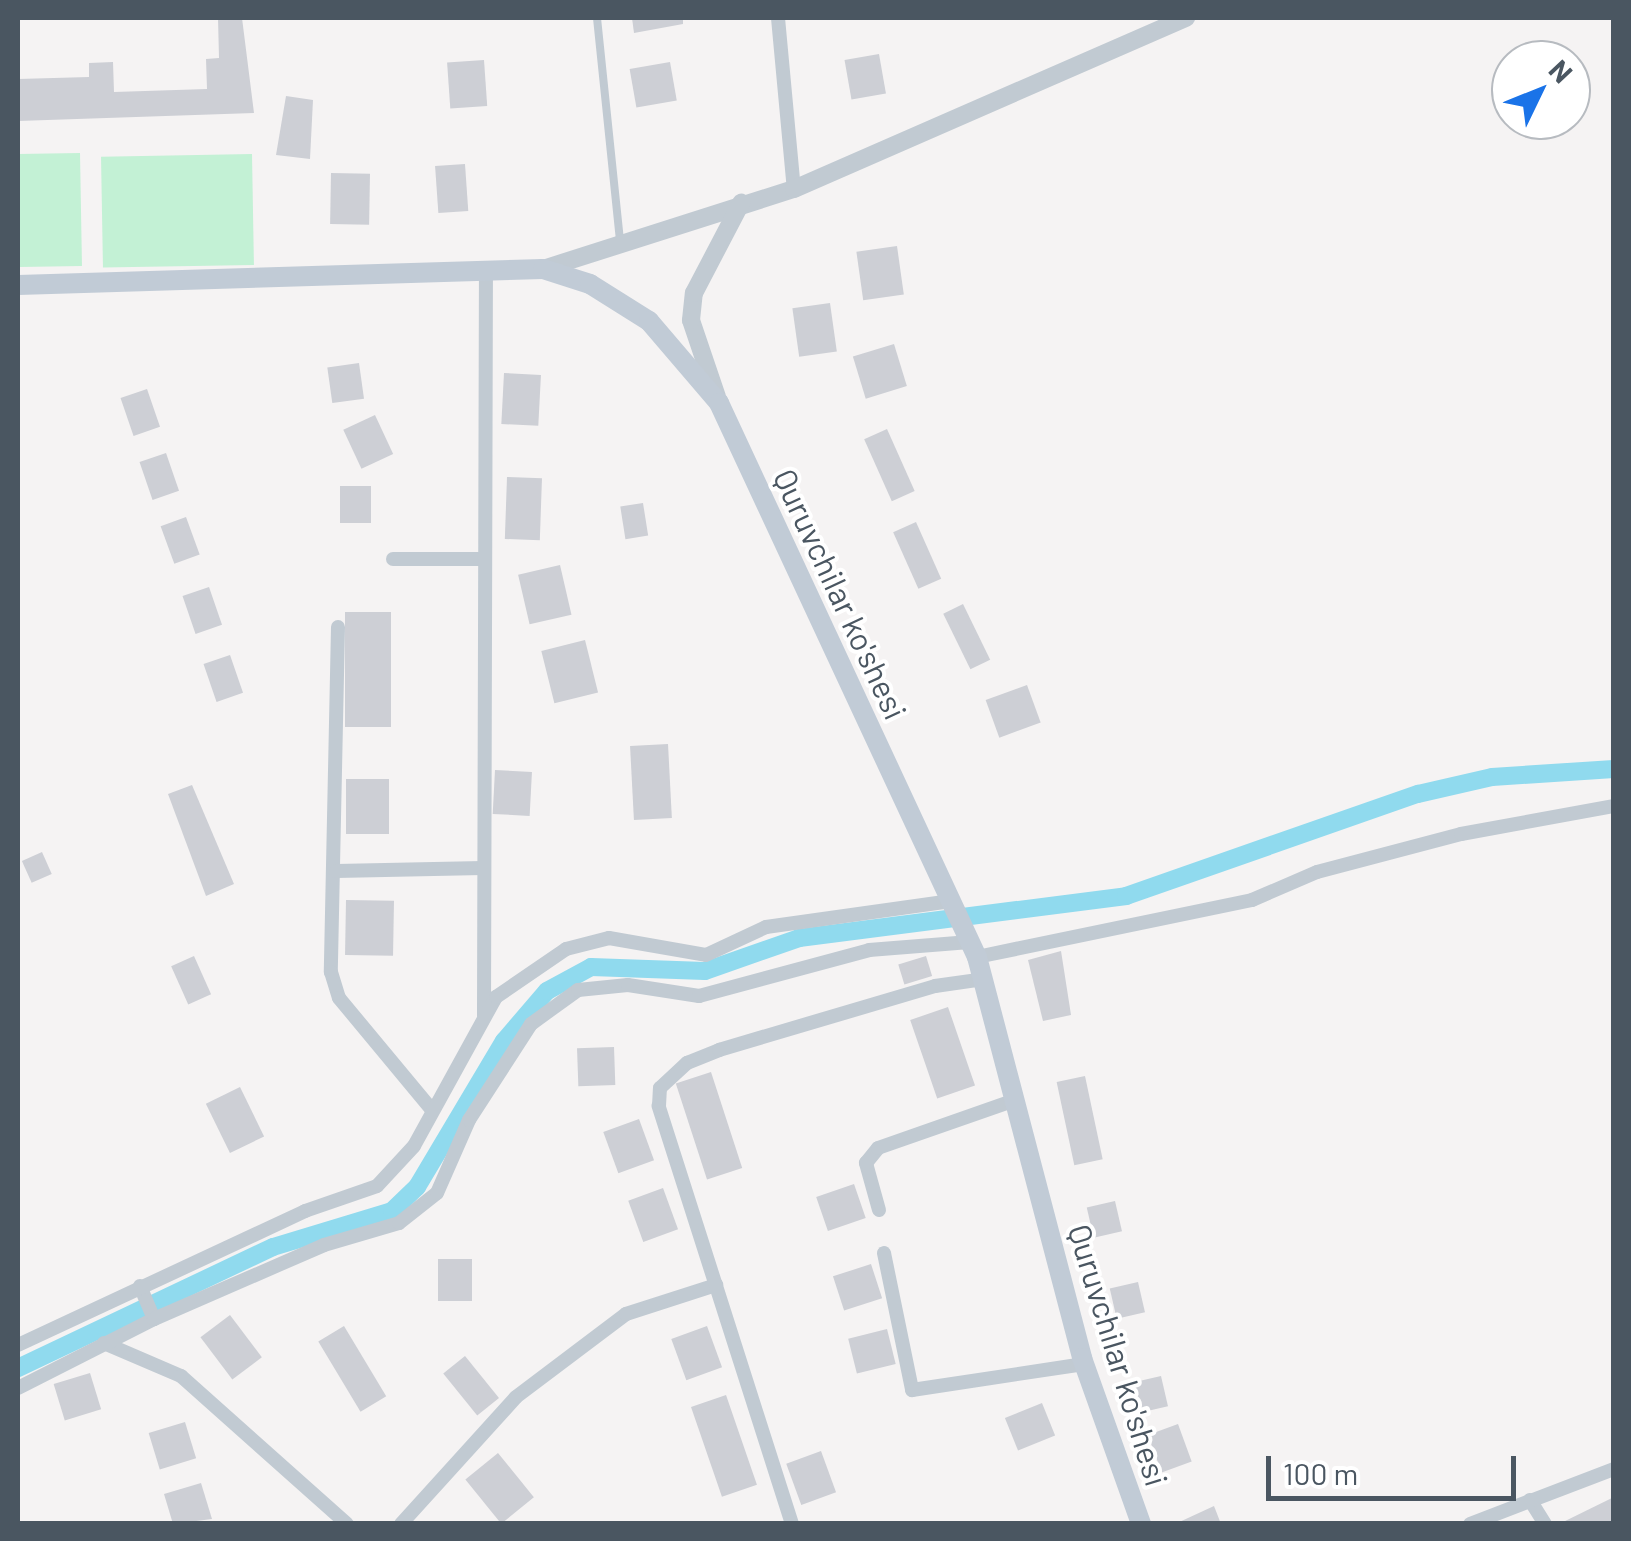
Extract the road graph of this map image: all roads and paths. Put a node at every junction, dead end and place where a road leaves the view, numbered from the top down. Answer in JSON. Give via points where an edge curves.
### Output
{"nodes":[{"id":1,"x":597,"y":18,"type":"edge"},
{"id":2,"x":778,"y":18,"type":"edge"},
{"id":3,"x":1186,"y":18,"type":"edge"},
{"id":4,"x":794,"y":189,"type":"junction"},
{"id":5,"x":741,"y":203,"type":"junction"},
{"id":6,"x":620,"y":243,"type":"junction"},
{"id":7,"x":542,"y":269,"type":"junction"},
{"id":8,"x":486,"y":270,"type":"junction"},
{"id":9,"x":18,"y":284,"type":"edge"},
{"id":10,"x":719,"y":403,"type":"junction"},
{"id":11,"x":393,"y":559,"type":"dead end"},
{"id":12,"x":484,"y":559,"type":"junction"},
{"id":13,"x":338,"y":628,"type":"dead end"},
{"id":14,"x":1614,"y":806,"type":"edge"},
{"id":15,"x":483,"y":868,"type":"junction"},
{"id":16,"x":336,"y":872,"type":"junction"},
{"id":17,"x":953,"y":906,"type":"junction"},
{"id":18,"x":971,"y":945,"type":"junction"},
{"id":19,"x":984,"y":979,"type":"junction"},
{"id":20,"x":484,"y":1016,"type":"junction"},
{"id":21,"x":1015,"y":1100,"type":"junction"},
{"id":22,"x":431,"y":1109,"type":"junction"},
{"id":23,"x":879,"y":1210,"type":"dead end"},
{"id":24,"x":884,"y":1253,"type":"dead end"},
{"id":25,"x":716,"y":1284,"type":"junction"},
{"id":26,"x":142,"y":1291,"type":"junction"},
{"id":27,"x":153,"y":1316,"type":"junction"},
{"id":28,"x":104,"y":1343,"type":"junction"},
{"id":29,"x":18,"y":1345,"type":"edge"},
{"id":30,"x":1084,"y":1364,"type":"junction"},
{"id":31,"x":18,"y":1388,"type":"edge"},
{"id":32,"x":1614,"y":1469,"type":"edge"},
{"id":33,"x":1530,"y":1500,"type":"junction"},
{"id":34,"x":346,"y":1524,"type":"edge"},
{"id":35,"x":401,"y":1524,"type":"edge"},
{"id":36,"x":792,"y":1524,"type":"edge"},
{"id":37,"x":1141,"y":1524,"type":"edge"},
{"id":38,"x":1470,"y":1524,"type":"edge"},
{"id":39,"x":1545,"y":1524,"type":"edge"}],
"edges":[{"from":1,"to":6,"type":"lane"},
{"from":2,"to":4,"type":"street"},
{"from":3,"to":4,"type":"street"},
{"from":4,"to":5,"type":"street"},
{"from":5,"to":6,"type":"street"},
{"from":5,"to":10,"type":"street","via":[[703,270],[692,307]]},
{"from":6,"to":7,"type":"street"},
{"from":7,"to":8,"type":"main road","name":"Quruvchilar ko'shesi"},
{"from":7,"to":10,"type":"main road","name":"Quruvchilar ko'shesi","via":[[622,300],[649,321]]},
{"from":8,"to":9,"type":"main road","name":"Quruvchilar ko'shesi"},
{"from":8,"to":12,"type":"street"},
{"from":10,"to":17,"type":"main road","name":"Quruvchilar ko'shesi"},
{"from":11,"to":12,"type":"street"},
{"from":12,"to":15,"type":"street"},
{"from":13,"to":16,"type":"street"},
{"from":14,"to":18,"type":"street","via":[[1461,834],[1317,872],[1252,900]]},
{"from":15,"to":16,"type":"street"},
{"from":15,"to":20,"type":"street"},
{"from":16,"to":22,"type":"street","via":[[330,972],[339,998]]},
{"from":17,"to":18,"type":"main road","name":"Quruvchilar ko'shesi"},
{"from":17,"to":20,"type":"street","via":[[766,928],[706,955],[609,938],[566,949],[496,996]]},
{"from":18,"to":19,"type":"main road","name":"Quruvchilar ko'shesi"},
{"from":18,"to":27,"type":"street","via":[[869,950],[698,996],[628,985],[578,990],[531,1024],[469,1120],[437,1193],[412,1213]]},
{"from":19,"to":21,"type":"main road","name":"Quruvchilar ko'shesi"},
{"from":19,"to":25,"type":"street","via":[[935,986],[719,1050],[667,1078],[659,1106]]},
{"from":20,"to":22,"type":"street"},
{"from":21,"to":23,"type":"street","via":[[878,1148],[866,1163]]},
{"from":21,"to":30,"type":"main road","name":"Quruvchilar ko'shesi"},
{"from":22,"to":26,"type":"street","via":[[414,1146],[377,1186],[305,1211]]},
{"from":24,"to":30,"type":"street","via":[[912,1390]]},
{"from":25,"to":35,"type":"street","via":[[626,1314],[516,1397]]},
{"from":25,"to":36,"type":"street"},
{"from":26,"to":27,"type":"street"},
{"from":26,"to":29,"type":"street"},
{"from":27,"to":28,"type":"street"},
{"from":28,"to":31,"type":"street"},
{"from":28,"to":34,"type":"street","via":[[181,1376]]},
{"from":30,"to":37,"type":"main road","name":"Quruvchilar ko'shesi"},
{"from":32,"to":33,"type":"street"},
{"from":33,"to":38,"type":"street"},
{"from":33,"to":39,"type":"street"}]}
